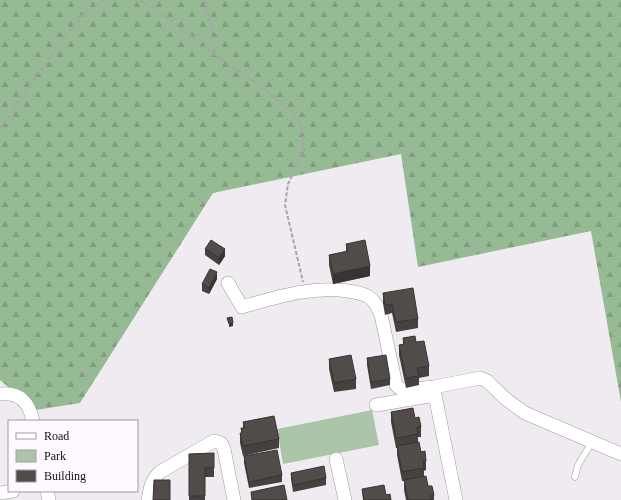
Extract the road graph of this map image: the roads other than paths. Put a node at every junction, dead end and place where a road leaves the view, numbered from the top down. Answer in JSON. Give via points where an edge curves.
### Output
{"nodes":[{"id":1,"x":228,"y":283,"type":"dead end"},
{"id":2,"x":434,"y":391,"type":"junction"},
{"id":3,"x":0,"y":394,"type":"edge"},
{"id":4,"x":376,"y":405,"type":"dead end"},
{"id":5,"x":32,"y":417,"type":"edge"},
{"id":6,"x":592,"y":442,"type":"junction"},
{"id":7,"x":621,"y":454,"type":"edge"},
{"id":8,"x":336,"y":459,"type":"dead end"},
{"id":9,"x":575,"y":477,"type":"dead end"},
{"id":10,"x":148,"y":500,"type":"edge"},
{"id":11,"x":234,"y":500,"type":"edge"},
{"id":12,"x":345,"y":500,"type":"edge"},
{"id":13,"x":456,"y":500,"type":"edge"}],
"edges":[{"from":1,"to":2,"type":"street","via":[[242,307],[305,291],[333,289],[360,292],[376,304],[381,315],[396,385],[403,390]]},
{"from":2,"to":4,"type":"street"},
{"from":2,"to":6,"type":"street","via":[[480,378],[525,413]]},
{"from":2,"to":13,"type":"street"},
{"from":3,"to":5,"type":"street","via":[[15,395],[23,400]]},
{"from":6,"to":7,"type":"street"},
{"from":6,"to":9,"type":"lane","via":[[582,456]]},
{"from":8,"to":12,"type":"street"},
{"from":10,"to":11,"type":"street","via":[[155,476],[214,441],[224,448]]}]}
